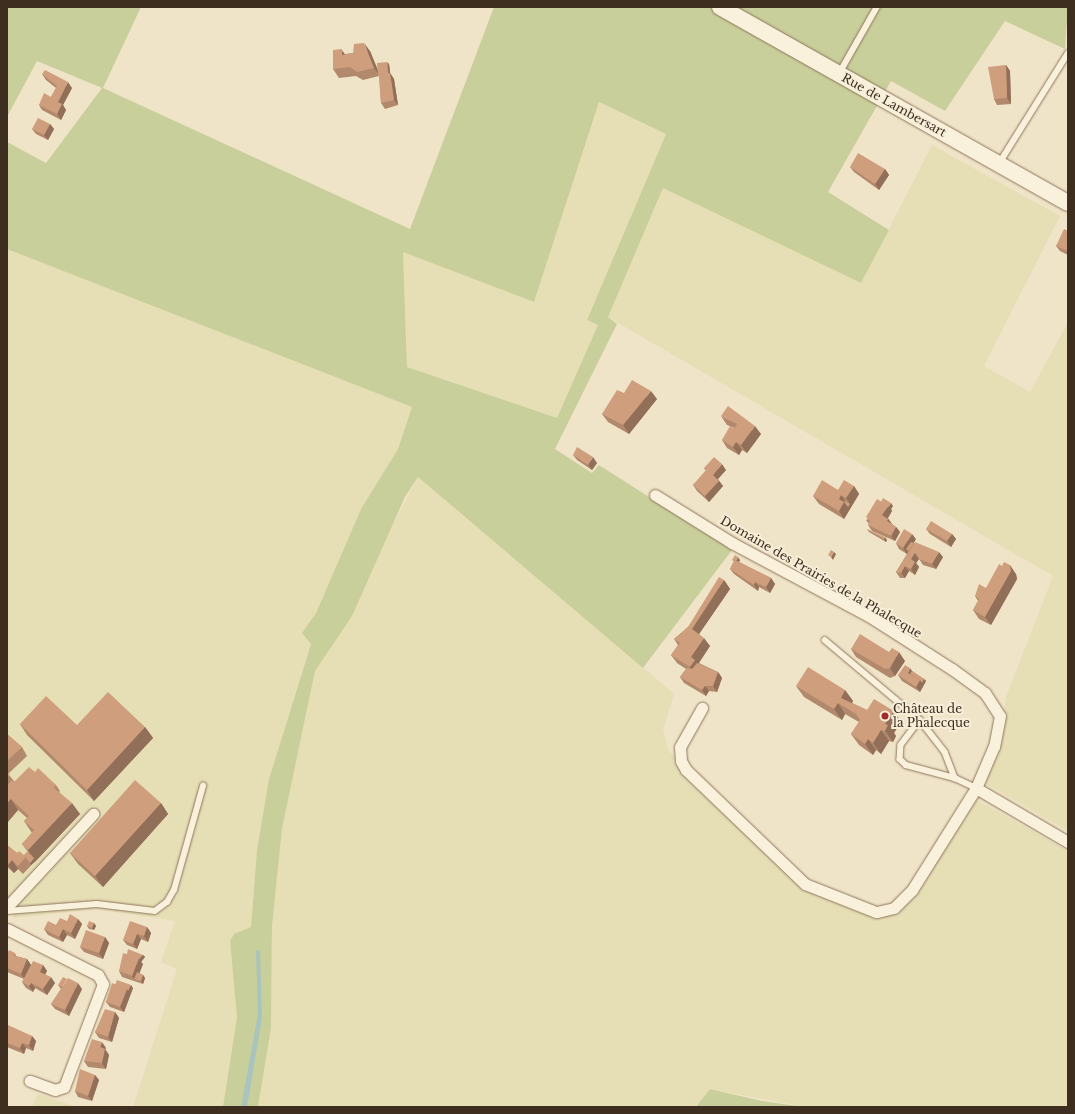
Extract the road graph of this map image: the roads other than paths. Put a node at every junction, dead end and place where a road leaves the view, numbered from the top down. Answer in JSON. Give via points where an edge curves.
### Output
{"nodes":[{"id":1,"x":720,"y":7,"type":"edge"},
{"id":2,"x":878,"y":7,"type":"edge"},
{"id":3,"x":1068,"y":52,"type":"edge"},
{"id":4,"x":838,"y":74,"type":"junction"},
{"id":5,"x":998,"y":164,"type":"junction"},
{"id":6,"x":1068,"y":203,"type":"edge"},
{"id":7,"x":655,"y":495,"type":"dead end"},
{"id":8,"x":825,"y":640,"type":"dead end"},
{"id":9,"x":702,"y":708,"type":"dead end"},
{"id":10,"x":920,"y":720,"type":"junction"},
{"id":11,"x":956,"y":778,"type":"junction"},
{"id":12,"x":203,"y":786,"type":"dead end"},
{"id":13,"x":976,"y":788,"type":"junction"},
{"id":14,"x":93,"y":814,"type":"dead end"},
{"id":15,"x":1068,"y":842,"type":"edge"},
{"id":16,"x":7,"y":907,"type":"edge"},
{"id":17,"x":7,"y":929,"type":"edge"},
{"id":18,"x":30,"y":1081,"type":"dead end"}],
"edges":[{"from":1,"to":4,"type":"main road","name":"Rue de Lambersart"},
{"from":2,"to":4,"type":"lane"},
{"from":3,"to":5,"type":"lane"},
{"from":4,"to":5,"type":"main road","name":"Rue de Lambersart"},
{"from":5,"to":6,"type":"main road","name":"Rue de Lambersart"},
{"from":7,"to":13,"type":"street","name":"Domaine des Prairies de la Phalecque","via":[[732,542],[869,616],[985,693],[997,707],[1000,722],[994,746]]},
{"from":8,"to":10,"type":"lane"},
{"from":9,"to":13,"type":"street","name":"Domaine des Prairies de la Phalecque","via":[[680,746],[681,761],[686,770],[805,884],[876,912],[894,908],[912,890]]},
{"from":10,"to":11,"type":"lane","via":[[937,740]]},
{"from":10,"to":11,"type":"lane","via":[[901,745],[900,759],[906,765]]},
{"from":11,"to":13,"type":"lane"},
{"from":12,"to":16,"type":"lane","via":[[174,890],[167,902],[155,911],[97,904]]},
{"from":13,"to":15,"type":"street"},
{"from":14,"to":16,"type":"street"},
{"from":17,"to":18,"type":"street","via":[[98,975],[102,984],[64,1087],[56,1090]]}]}
